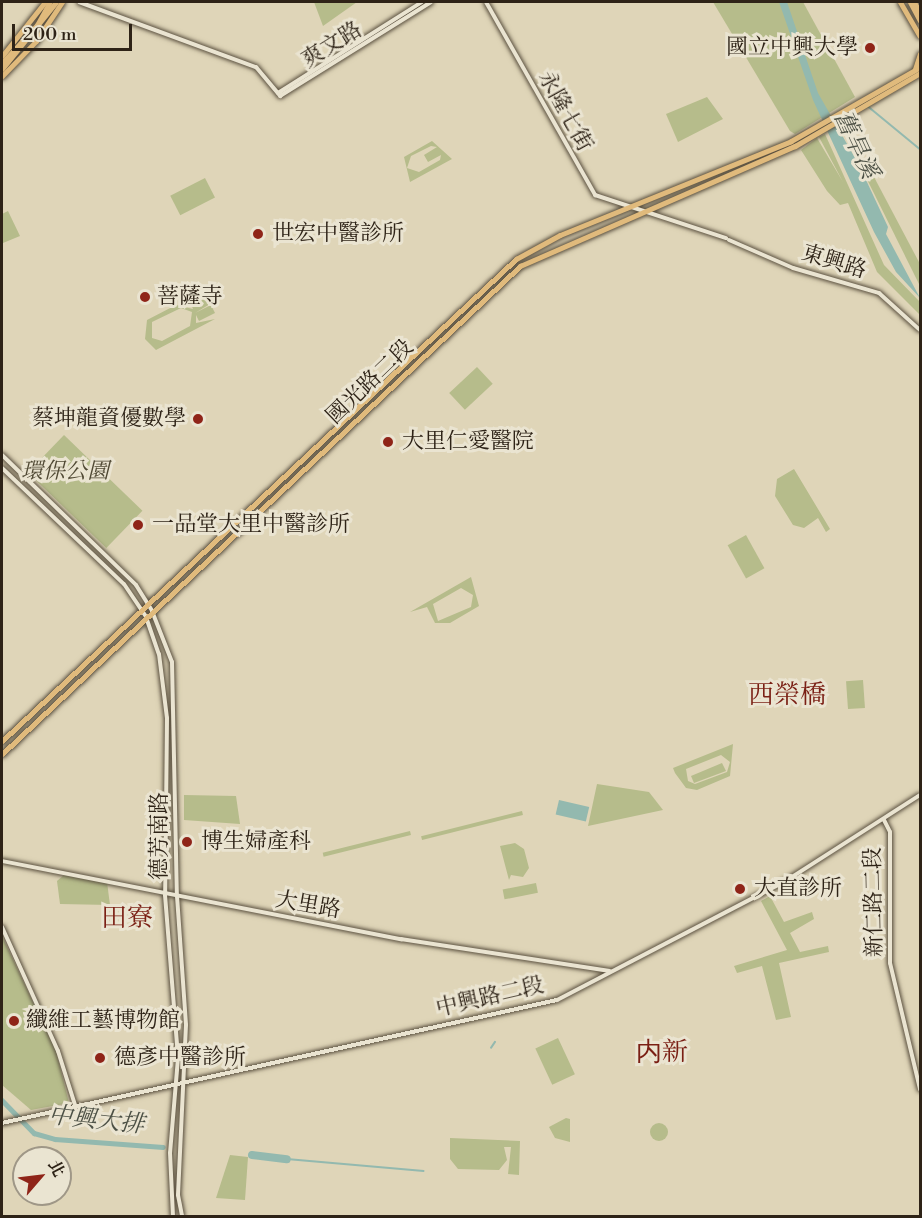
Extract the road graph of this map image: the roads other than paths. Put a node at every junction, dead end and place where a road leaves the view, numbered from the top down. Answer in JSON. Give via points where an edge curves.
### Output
{"nodes":[{"id":1,"x":48,"y":2,"type":"edge"},
{"id":2,"x":56,"y":2,"type":"edge"},
{"id":3,"x":62,"y":2,"type":"edge"},
{"id":4,"x":79,"y":2,"type":"edge"},
{"id":5,"x":422,"y":2,"type":"edge"},
{"id":6,"x":431,"y":2,"type":"edge"},
{"id":7,"x":486,"y":2,"type":"edge"},
{"id":8,"x":902,"y":2,"type":"edge"},
{"id":9,"x":912,"y":2,"type":"edge"},
{"id":10,"x":921,"y":13,"type":"edge"},
{"id":11,"x":921,"y":21,"type":"edge"},
{"id":12,"x":921,"y":34,"type":"edge"},
{"id":13,"x":921,"y":54,"type":"edge"},
{"id":14,"x":2,"y":56,"type":"edge"},
{"id":15,"x":2,"y":63,"type":"edge"},
{"id":16,"x":2,"y":69,"type":"edge"},
{"id":17,"x":919,"y":71,"type":"edge"},
{"id":18,"x":2,"y":76,"type":"edge"},
{"id":19,"x":279,"y":94,"type":"junction"},
{"id":20,"x":822,"y":125,"type":"junction"},
{"id":21,"x":626,"y":208,"type":"junction"},
{"id":22,"x":637,"y":212,"type":"junction"},
{"id":23,"x":921,"y":330,"type":"edge"},
{"id":24,"x":375,"y":389,"type":"junction"},
{"id":25,"x":379,"y":395,"type":"junction"},
{"id":26,"x":2,"y":455,"type":"edge"},
{"id":27,"x":2,"y":468,"type":"edge"},
{"id":28,"x":269,"y":489,"type":"junction"},
{"id":29,"x":275,"y":495,"type":"junction"},
{"id":30,"x":148,"y":602,"type":"junction"},
{"id":31,"x":141,"y":609,"type":"junction"},
{"id":32,"x":153,"y":610,"type":"junction"},
{"id":33,"x":146,"y":617,"type":"junction"},
{"id":34,"x":2,"y":741,"type":"edge"},
{"id":35,"x":2,"y":754,"type":"edge"},
{"id":36,"x":921,"y":795,"type":"edge"},
{"id":37,"x":884,"y":820,"type":"junction"},
{"id":38,"x":2,"y":861,"type":"edge"},
{"id":39,"x":165,"y":895,"type":"junction"},
{"id":40,"x":177,"y":896,"type":"junction"},
{"id":41,"x":2,"y":927,"type":"edge"},
{"id":42,"x":610,"y":971,"type":"junction"},
{"id":43,"x":186,"y":1079,"type":"junction"},
{"id":44,"x":177,"y":1080,"type":"junction"},
{"id":45,"x":921,"y":1089,"type":"edge"},
{"id":46,"x":75,"y":1105,"type":"junction"},
{"id":47,"x":2,"y":1123,"type":"edge"},
{"id":48,"x":173,"y":1216,"type":"edge"},
{"id":49,"x":182,"y":1216,"type":"edge"}],
"edges":[{"from":1,"to":14,"type":"main road"},
{"from":1,"to":15,"type":"main road","via":[[37,25]]},
{"from":2,"to":16,"type":"main road"},
{"from":3,"to":18,"type":"main road","via":[[36,41]]},
{"from":4,"to":19,"type":"street","via":[[256,67]]},
{"from":5,"to":19,"type":"street","name":"爽文路"},
{"from":6,"to":19,"type":"street","name":"爽文路"},
{"from":7,"to":21,"type":"street","name":"永隆七街","via":[[592,192]]},
{"from":8,"to":12,"type":"main road"},
{"from":9,"to":10,"type":"main road"},
{"from":9,"to":11,"type":"main road"},
{"from":13,"to":17,"type":"main road"},
{"from":17,"to":20,"type":"main road"},
{"from":17,"to":20,"type":"main road","via":[[841,110]]},
{"from":20,"to":21,"type":"main road","name":"國光路二段"},
{"from":20,"to":22,"type":"main road","name":"國光路二段","via":[[795,146]]},
{"from":21,"to":22,"type":"street","name":"永隆七街"},
{"from":21,"to":24,"type":"main road","name":"國光路二段","via":[[516,259]]},
{"from":22,"to":23,"type":"street","name":"東興路","via":[[728,239],[793,268],[879,293]]},
{"from":22,"to":25,"type":"main road","name":"國光路二段","via":[[520,266]]},
{"from":24,"to":25,"type":"street"},
{"from":24,"to":28,"type":"main road","name":"國光路二段"},
{"from":25,"to":29,"type":"main road","name":"國光路二段"},
{"from":26,"to":30,"type":"street","name":"德芳南路","via":[[106,551]]},
{"from":27,"to":31,"type":"street","name":"德芳南路","via":[[112,571]]},
{"from":28,"to":29,"type":"main road"},
{"from":28,"to":30,"type":"main road","name":"國光路二段"},
{"from":29,"to":32,"type":"main road","name":"國光路二段"},
{"from":30,"to":31,"type":"main road","name":"國光路二段"},
{"from":30,"to":32,"type":"street","name":"德芳南路"},
{"from":31,"to":33,"type":"street","name":"德芳南路"},
{"from":31,"to":34,"type":"main road","name":"國光路二段"},
{"from":32,"to":33,"type":"main road","name":"國光路二段"},
{"from":32,"to":40,"type":"street","name":"德芳南路","via":[[173,672]]},
{"from":33,"to":35,"type":"main road","name":"國光路二段"},
{"from":33,"to":39,"type":"street","name":"德芳南路","via":[[165,684]]},
{"from":36,"to":37,"type":"street","name":"中興路二段"},
{"from":37,"to":42,"type":"street","name":"中興路二段","via":[[784,882]]},
{"from":37,"to":45,"type":"street","name":"新仁路二段","via":[[890,832],[891,963]]},
{"from":38,"to":39,"type":"street","name":"大里路"},
{"from":39,"to":40,"type":"street","name":"大里路"},
{"from":39,"to":44,"type":"street","name":"德芳南路"},
{"from":40,"to":42,"type":"street","name":"大里路","via":[[413,941]]},
{"from":40,"to":43,"type":"street","name":"德芳南路"},
{"from":41,"to":46,"type":"street","via":[[58,1051]]},
{"from":42,"to":43,"type":"street","name":"中興路二段","via":[[556,1000]]},
{"from":43,"to":44,"type":"street","name":"中興路二段"},
{"from":43,"to":49,"type":"street","name":"德芳南路","via":[[179,1164]]},
{"from":44,"to":46,"type":"street","name":"中興路二段"},
{"from":44,"to":48,"type":"street","name":"德芳南路","via":[[170,1153]]},
{"from":46,"to":47,"type":"street","name":"中興路二段"}]}
